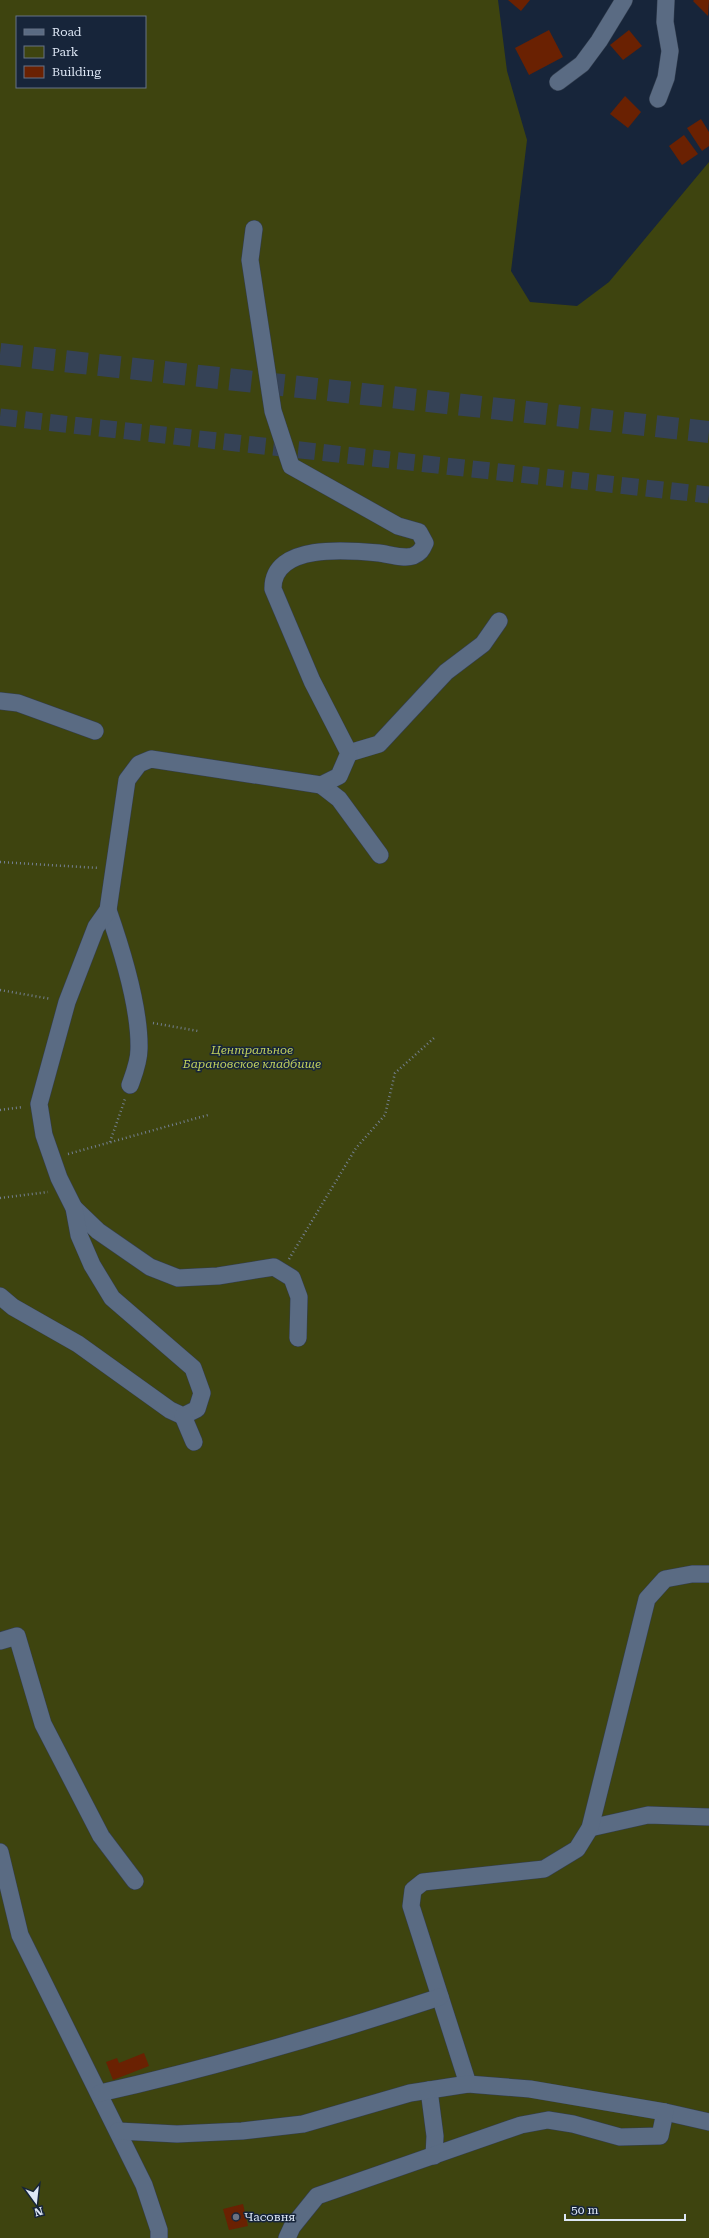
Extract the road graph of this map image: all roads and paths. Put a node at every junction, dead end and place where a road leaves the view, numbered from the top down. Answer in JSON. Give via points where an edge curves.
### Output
{"nodes":[{"id":1,"x":624,"y":0,"type":"edge"},
{"id":2,"x":666,"y":0,"type":"edge"},
{"id":3,"x":558,"y":82,"type":"dead end"},
{"id":4,"x":658,"y":99,"type":"dead end"},
{"id":5,"x":254,"y":230,"type":"dead end"},
{"id":6,"x":499,"y":621,"type":"dead end"},
{"id":7,"x":0,"y":701,"type":"edge"},
{"id":8,"x":95,"y":731,"type":"dead end"},
{"id":9,"x":349,"y":752,"type":"junction"},
{"id":10,"x":321,"y":785,"type":"junction"},
{"id":11,"x":380,"y":855,"type":"dead end"},
{"id":12,"x":0,"y":862,"type":"edge"},
{"id":13,"x":115,"y":869,"type":"junction"},
{"id":14,"x":108,"y":910,"type":"junction"},
{"id":15,"x":0,"y":990,"type":"edge"},
{"id":16,"x":67,"y":1002,"type":"junction"},
{"id":17,"x":138,"y":1021,"type":"junction"},
{"id":18,"x":198,"y":1031,"type":"dead end"},
{"id":19,"x":434,"y":1038,"type":"dead end"},
{"id":20,"x":130,"y":1085,"type":"joint"},
{"id":21,"x":39,"y":1104,"type":"junction"},
{"id":22,"x":0,"y":1110,"type":"edge"},
{"id":23,"x":208,"y":1115,"type":"dead end"},
{"id":24,"x":110,"y":1142,"type":"junction"},
{"id":25,"x":52,"y":1158,"type":"junction"},
{"id":26,"x":64,"y":1189,"type":"junction"},
{"id":27,"x":0,"y":1198,"type":"edge"},
{"id":28,"x":74,"y":1208,"type":"junction"},
{"id":29,"x":282,"y":1272,"type":"junction"},
{"id":30,"x":0,"y":1296,"type":"edge"},
{"id":31,"x":298,"y":1338,"type":"dead end"},
{"id":32,"x":183,"y":1416,"type":"junction"},
{"id":33,"x":194,"y":1442,"type":"dead end"},
{"id":34,"x":709,"y":1574,"type":"edge"},
{"id":35,"x":0,"y":1641,"type":"edge"},
{"id":36,"x":709,"y":1817,"type":"edge"},
{"id":37,"x":590,"y":1828,"type":"junction"},
{"id":38,"x":0,"y":1852,"type":"edge"},
{"id":39,"x":134,"y":1881,"type":"dead end"},
{"id":40,"x":440,"y":1997,"type":"junction"},
{"id":41,"x":468,"y":2084,"type":"junction"},
{"id":42,"x":429,"y":2090,"type":"junction"},
{"id":43,"x":100,"y":2093,"type":"junction"},
{"id":44,"x":665,"y":2112,"type":"junction"},
{"id":45,"x":709,"y":2122,"type":"edge"},
{"id":46,"x":118,"y":2131,"type":"junction"},
{"id":47,"x":434,"y":2156,"type":"junction"},
{"id":48,"x":159,"y":2238,"type":"edge"},
{"id":49,"x":287,"y":2238,"type":"edge"}],
"edges":[{"from":1,"to":3,"type":"street","via":[[582,64]]},
{"from":2,"to":4,"type":"street","via":[[665,22],[670,51],[666,78]]},
{"from":5,"to":9,"type":"street","via":[[250,260],[273,411],[291,466],[398,526],[419,532],[425,543],[421,551],[411,556],[378,552],[324,551],[303,556],[282,565],[273,580],[273,589],[312,681]]},
{"from":6,"to":9,"type":"street","via":[[483,644],[446,672],[379,744]]},
{"from":7,"to":8,"type":"street","via":[[18,703]]},
{"from":9,"to":10,"type":"street","via":[[339,776]]},
{"from":10,"to":11,"type":"street","via":[[339,799]]},
{"from":10,"to":13,"type":"street","via":[[151,759],[139,764],[127,780]]},
{"from":12,"to":13,"type":"path"},
{"from":13,"to":14,"type":"street"},
{"from":14,"to":16,"type":"street","via":[[96,927]]},
{"from":14,"to":17,"type":"street"},
{"from":15,"to":16,"type":"path"},
{"from":16,"to":21,"type":"street"},
{"from":17,"to":18,"type":"path"},
{"from":17,"to":20,"type":"street","via":[[139,1051]]},
{"from":19,"to":29,"type":"path","via":[[395,1073],[385,1115],[356,1148]]},
{"from":20,"to":24,"type":"path"},
{"from":21,"to":22,"type":"path"},
{"from":21,"to":25,"type":"street","via":[[44,1135]]},
{"from":23,"to":24,"type":"path"},
{"from":24,"to":25,"type":"path"},
{"from":25,"to":26,"type":"street"},
{"from":26,"to":27,"type":"path"},
{"from":26,"to":28,"type":"street"},
{"from":28,"to":29,"type":"street","via":[[98,1231],[150,1267],[178,1278],[218,1276],[274,1267]]},
{"from":28,"to":32,"type":"street","via":[[79,1235],[92,1265],[112,1298],[193,1368],[202,1393],[197,1409]]},
{"from":29,"to":31,"type":"street","via":[[292,1278],[299,1297]]},
{"from":30,"to":32,"type":"street","via":[[14,1307],[78,1344],[170,1410]]},
{"from":32,"to":33,"type":"street"},
{"from":34,"to":37,"type":"street","via":[[665,1579],[647,1599]]},
{"from":35,"to":39,"type":"street","via":[[17,1636],[43,1724],[101,1836]]},
{"from":36,"to":37,"type":"street","via":[[648,1815]]},
{"from":37,"to":40,"type":"street","via":[[577,1849],[544,1869],[423,1882],[413,1890],[411,1906]]},
{"from":38,"to":43,"type":"street","via":[[20,1935]]},
{"from":40,"to":41,"type":"street"},
{"from":40,"to":43,"type":"street","via":[[343,2029],[186,2073]]},
{"from":41,"to":42,"type":"street"},
{"from":41,"to":44,"type":"street","via":[[530,2089]]},
{"from":42,"to":46,"type":"street","via":[[410,2093],[303,2124],[242,2131],[176,2134]]},
{"from":42,"to":47,"type":"street","via":[[435,2136]]},
{"from":43,"to":46,"type":"street"},
{"from":44,"to":45,"type":"street"},
{"from":44,"to":47,"type":"street","via":[[660,2136],[620,2137],[548,2120],[521,2125]]},
{"from":46,"to":48,"type":"street","via":[[144,2185],[159,2230]]},
{"from":47,"to":49,"type":"street","via":[[317,2196],[292,2227]]}]}
